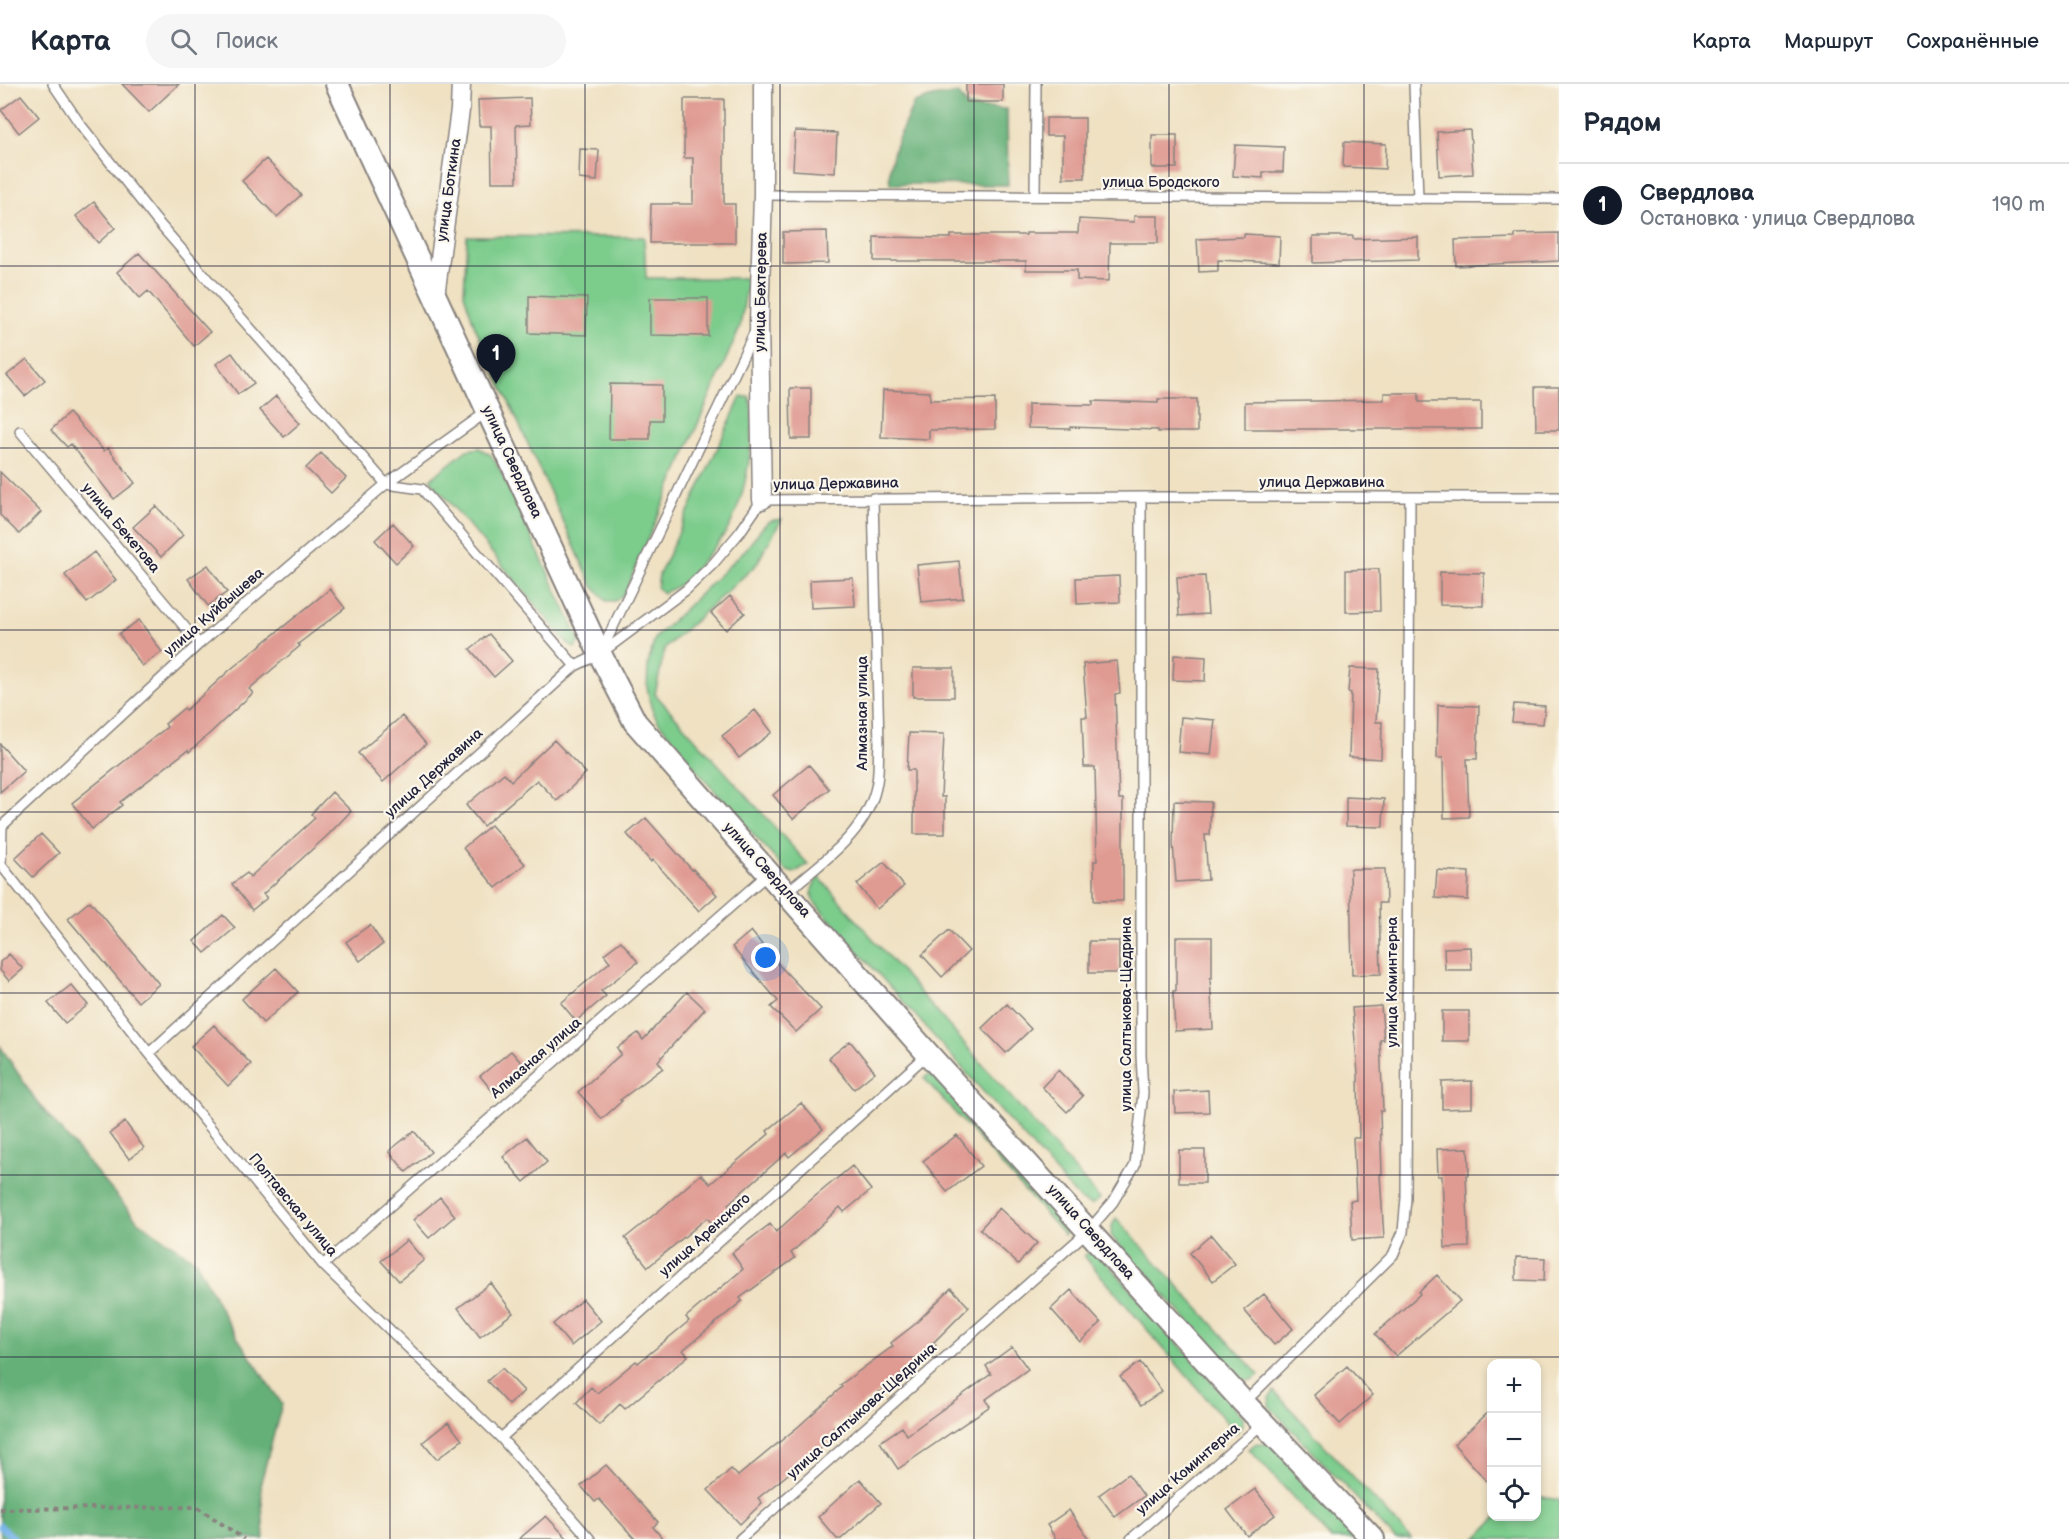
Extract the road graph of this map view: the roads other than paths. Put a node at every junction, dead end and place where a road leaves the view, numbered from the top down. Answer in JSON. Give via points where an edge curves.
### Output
{"nodes":[{"id":1,"x":53,"y":84,"type":"edge"},
{"id":2,"x":337,"y":84,"type":"edge"},
{"id":3,"x":460,"y":84,"type":"edge"},
{"id":4,"x":763,"y":84,"type":"edge"},
{"id":5,"x":1036,"y":84,"type":"edge"},
{"id":6,"x":1414,"y":84,"type":"edge"},
{"id":7,"x":763,"y":195,"type":"junction"},
{"id":8,"x":1035,"y":196,"type":"junction"},
{"id":9,"x":1418,"y":199,"type":"junction"},
{"id":10,"x":1559,"y":199,"type":"edge"},
{"id":11,"x":435,"y":296,"type":"junction"},
{"id":12,"x":759,"y":321,"type":"junction"},
{"id":13,"x":488,"y":411,"type":"junction"},
{"id":14,"x":20,"y":431,"type":"dead end"},
{"id":15,"x":386,"y":484,"type":"junction"},
{"id":16,"x":1141,"y":496,"type":"junction"},
{"id":17,"x":1410,"y":496,"type":"junction"},
{"id":18,"x":1559,"y":497,"type":"edge"},
{"id":19,"x":873,"y":498,"type":"junction"},
{"id":20,"x":762,"y":500,"type":"junction"},
{"id":21,"x":199,"y":644,"type":"junction"},
{"id":22,"x":600,"y":654,"type":"junction"},
{"id":23,"x":575,"y":666,"type":"junction"},
{"id":24,"x":1,"y":865,"type":"edge"},
{"id":25,"x":769,"y":873,"type":"junction"},
{"id":26,"x":787,"y":892,"type":"junction"},
{"id":27,"x":149,"y":1053,"type":"junction"},
{"id":28,"x":928,"y":1054,"type":"junction"},
{"id":29,"x":1089,"y":1230,"type":"junction"},
{"id":30,"x":323,"y":1265,"type":"junction"},
{"id":31,"x":1244,"y":1403,"type":"junction"},
{"id":32,"x":1264,"y":1423,"type":"junction"},
{"id":33,"x":501,"y":1438,"type":"junction"},
{"id":34,"x":590,"y":1539,"type":"edge"},
{"id":35,"x":740,"y":1539,"type":"edge"},
{"id":36,"x":1131,"y":1539,"type":"edge"},
{"id":37,"x":1373,"y":1539,"type":"edge"}],
"edges":[{"from":1,"to":15,"type":"lane","via":[[156,220]]},
{"from":2,"to":11,"type":"street","name":"улица Свердлова"},
{"from":3,"to":11,"type":"street","name":"улица Боткина","via":[[460,110]]},
{"from":4,"to":7,"type":"street","name":"улица Бехтерева"},
{"from":5,"to":8,"type":"lane"},
{"from":6,"to":9,"type":"lane"},
{"from":7,"to":8,"type":"lane","name":"улица Бродского"},
{"from":7,"to":12,"type":"street","name":"улица Бехтерева"},
{"from":8,"to":9,"type":"lane","name":"улица Бродского"},
{"from":9,"to":10,"type":"lane","name":"улица Бродского"},
{"from":11,"to":13,"type":"street","name":"улица Свердлова"},
{"from":12,"to":20,"type":"street","name":"улица Бехтерева"},
{"from":12,"to":22,"type":"lane"},
{"from":13,"to":15,"type":"lane","name":"улица Куйбышева"},
{"from":13,"to":22,"type":"street","name":"улица Свердлова"},
{"from":14,"to":21,"type":"lane","name":"улица Бекетова"},
{"from":15,"to":21,"type":"lane","name":"улица Куйбышева"},
{"from":15,"to":23,"type":"lane","via":[[422,489]]},
{"from":16,"to":17,"type":"lane","name":"улица Державина"},
{"from":16,"to":19,"type":"lane","name":"улица Державина"},
{"from":16,"to":29,"type":"lane","name":"улица Салтыкова-Щедрина","via":[[1143,1093],[1135,1165],[1113,1202]]},
{"from":17,"to":18,"type":"lane","name":"улица Державина"},
{"from":17,"to":31,"type":"lane","name":"улица Коминтерна","via":[[1403,1232],[1393,1255]]},
{"from":19,"to":20,"type":"lane","name":"улица Державина"},
{"from":19,"to":26,"type":"lane","name":"Алмазная улица","via":[[877,782],[866,817],[842,845]]},
{"from":20,"to":22,"type":"lane","name":"улица Державина","via":[[713,564],[686,590]]},
{"from":21,"to":24,"type":"lane","name":"улица Куйбышева","via":[[2,826]]},
{"from":22,"to":23,"type":"lane","name":"улица Державина"},
{"from":22,"to":25,"type":"street","name":"улица Свердлова","via":[[635,722]]},
{"from":23,"to":27,"type":"lane","name":"улица Державина"},
{"from":24,"to":27,"type":"lane","name":"Полтавская улица"},
{"from":25,"to":26,"type":"street","name":"улица Свердлова"},
{"from":25,"to":30,"type":"lane","name":"Алмазная улица"},
{"from":26,"to":28,"type":"street","name":"улица Свердлова"},
{"from":27,"to":30,"type":"lane","name":"Полтавская улица"},
{"from":28,"to":29,"type":"street","name":"улица Свердлова"},
{"from":28,"to":33,"type":"lane","name":"улица Аренского"},
{"from":29,"to":31,"type":"street","name":"улица Свердлова"},
{"from":29,"to":35,"type":"lane","name":"улица Салтыкова-Щедрина"},
{"from":30,"to":33,"type":"lane","name":"Полтавская улица"},
{"from":31,"to":32,"type":"street","name":"улица Свердлова"},
{"from":32,"to":36,"type":"lane","name":"улица Коминтерна"},
{"from":32,"to":37,"type":"street","name":"улица Свердлова"},
{"from":33,"to":34,"type":"lane","name":"Полтавская улица"}]}
